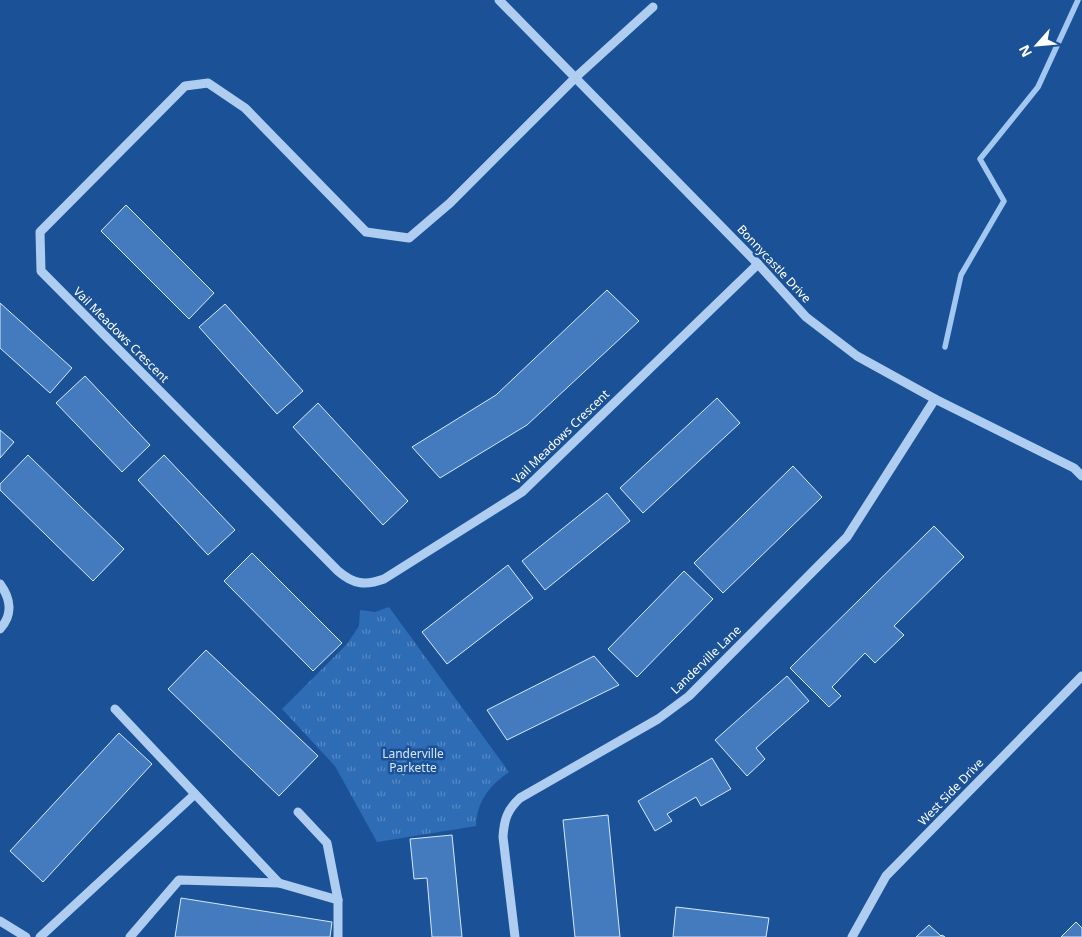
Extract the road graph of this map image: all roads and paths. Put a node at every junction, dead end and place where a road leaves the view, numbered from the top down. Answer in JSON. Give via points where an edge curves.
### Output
{"nodes":[{"id":1,"x":499,"y":0,"type":"edge"},
{"id":2,"x":653,"y":7,"type":"dead end"},
{"id":3,"x":576,"y":77,"type":"junction"},
{"id":4,"x":758,"y":264,"type":"junction"},
{"id":5,"x":935,"y":399,"type":"junction"},
{"id":6,"x":1082,"y":476,"type":"edge"},
{"id":7,"x":0,"y":584,"type":"edge"},
{"id":8,"x":0,"y":629,"type":"edge"},
{"id":9,"x":1082,"y":676,"type":"edge"},
{"id":10,"x":115,"y":709,"type":"dead end"},
{"id":11,"x":194,"y":794,"type":"junction"},
{"id":12,"x":298,"y":812,"type":"dead end"},
{"id":13,"x":278,"y":883,"type":"junction"},
{"id":14,"x":338,"y":900,"type":"junction"},
{"id":15,"x":0,"y":921,"type":"edge"},
{"id":16,"x":26,"y":937,"type":"edge"},
{"id":17,"x":40,"y":937,"type":"edge"},
{"id":18,"x":130,"y":937,"type":"edge"},
{"id":19,"x":338,"y":937,"type":"edge"},
{"id":20,"x":515,"y":937,"type":"edge"},
{"id":21,"x":852,"y":937,"type":"edge"}],
"edges":[{"from":1,"to":3,"type":"street","name":"Bonnycastle Drive"},
{"from":2,"to":3,"type":"street"},
{"from":3,"to":4,"type":"street","name":"Bonnycastle Drive"},
{"from":3,"to":4,"type":"street","name":"Vail Meadows Crescent","via":[[450,203],[409,238],[366,232],[245,108],[208,83],[185,86],[40,232],[41,271],[338,572],[360,584],[384,578],[522,492]]},
{"from":4,"to":5,"type":"street","name":"Bonnycastle Drive","via":[[806,317],[857,356]]},
{"from":5,"to":6,"type":"street","name":"Bonnycastle Drive","via":[[1074,468]]},
{"from":5,"to":20,"type":"street","name":"Landerville Lane","via":[[847,537],[689,696],[658,719],[520,798],[509,808],[503,838]]},
{"from":7,"to":8,"type":"street","via":[[5,590],[10,614]]},
{"from":9,"to":21,"type":"street","name":"West Side Drive","via":[[886,876]]},
{"from":10,"to":11,"type":"street"},
{"from":11,"to":13,"type":"street"},
{"from":11,"to":17,"type":"street"},
{"from":12,"to":14,"type":"street","via":[[328,842]]},
{"from":13,"to":14,"type":"street"},
{"from":13,"to":18,"type":"street","via":[[179,880]]},
{"from":14,"to":19,"type":"street"},
{"from":15,"to":16,"type":"street"}]}
